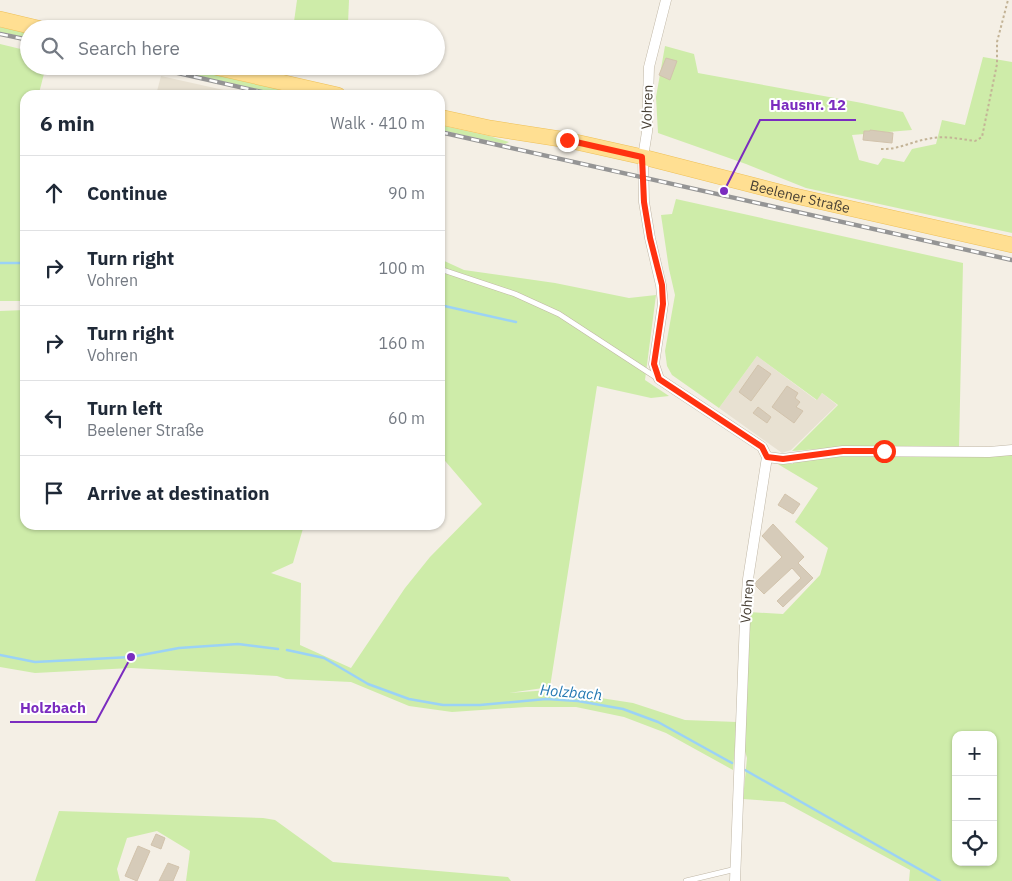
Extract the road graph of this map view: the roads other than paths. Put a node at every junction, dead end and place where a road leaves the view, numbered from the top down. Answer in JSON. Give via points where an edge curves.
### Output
{"nodes":[{"id":1,"x":666,"y":0,"type":"edge"},
{"id":2,"x":0,"y":19,"type":"edge"},
{"id":3,"x":20,"y":24,"type":"edge"},
{"id":4,"x":250,"y":75,"type":"edge"},
{"id":5,"x":316,"y":90,"type":"edge"},
{"id":6,"x":445,"y":118,"type":"edge"},
{"id":7,"x":642,"y":157,"type":"junction"},
{"id":8,"x":1012,"y":245,"type":"edge"},
{"id":9,"x":445,"y":271,"type":"edge"},
{"id":10,"x":654,"y":364,"type":"junction"},
{"id":11,"x":642,"y":368,"type":"junction"},
{"id":12,"x":659,"y":379,"type":"junction"},
{"id":13,"x":1012,"y":450,"type":"edge"},
{"id":14,"x":767,"y":457,"type":"junction"},
{"id":15,"x":736,"y":868,"type":"junction"},
{"id":16,"x":686,"y":881,"type":"edge"},
{"id":17,"x":735,"y":881,"type":"edge"}],
"edges":[{"from":1,"to":7,"type":"street","name":"Vohren","via":[[649,67],[648,132]]},
{"from":2,"to":3,"type":"main road"},
{"from":4,"to":5,"type":"main road"},
{"from":6,"to":7,"type":"main road","name":"Beelener Straße"},
{"from":7,"to":8,"type":"main road","name":"Beelener Straße","via":[[791,196]]},
{"from":7,"to":10,"type":"street","name":"Vohren","via":[[644,202],[662,285],[663,304]]},
{"from":9,"to":11,"type":"lane","via":[[559,314]]},
{"from":10,"to":11,"type":"lane"},
{"from":10,"to":12,"type":"street","name":"Vohren"},
{"from":11,"to":12,"type":"lane"},
{"from":12,"to":14,"type":"street","via":[[762,447]]},
{"from":13,"to":14,"type":"street","via":[[843,451],[783,459]]},
{"from":14,"to":15,"type":"street","name":"Vohren","via":[[745,620]]},
{"from":15,"to":16,"type":"lane"},
{"from":15,"to":17,"type":"street","name":"Vohren"}]}
